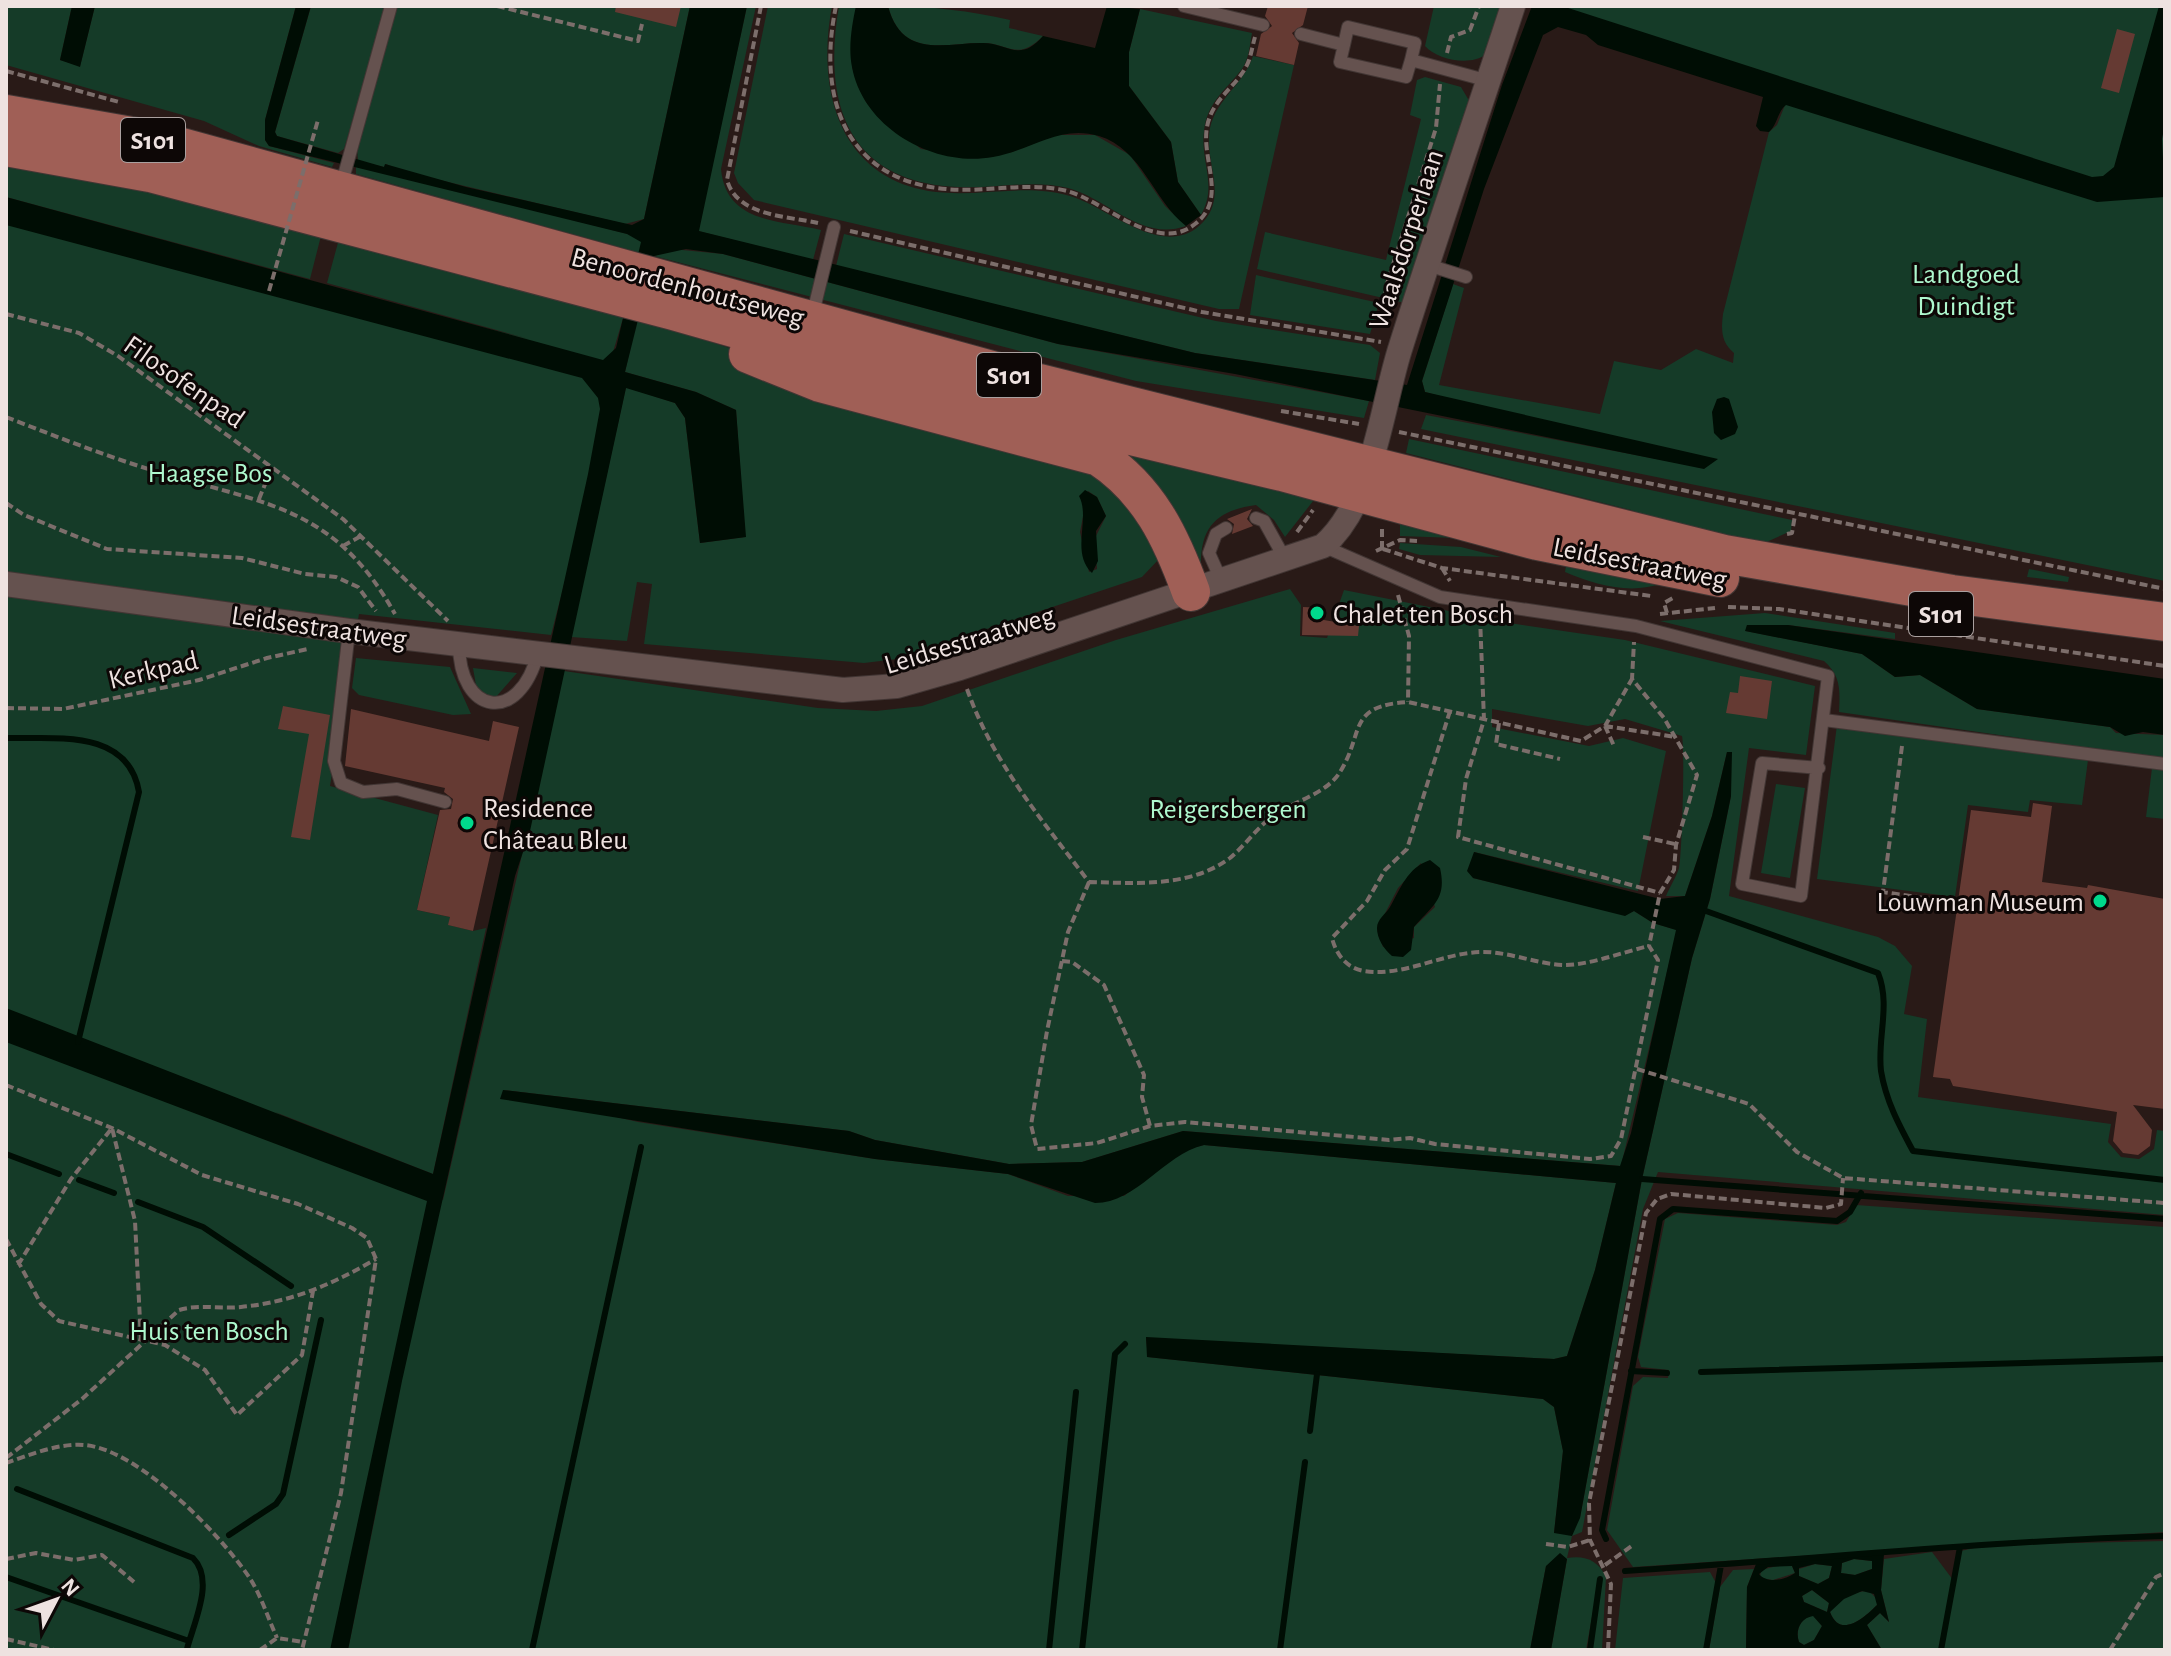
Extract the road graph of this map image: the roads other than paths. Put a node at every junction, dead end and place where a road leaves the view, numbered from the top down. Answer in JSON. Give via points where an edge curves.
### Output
{"nodes":[{"id":1,"x":391,"y":6,"type":"edge"},
{"id":2,"x":1184,"y":6,"type":"edge"},
{"id":3,"x":1513,"y":6,"type":"edge"},
{"id":4,"x":1261,"y":24,"type":"road end"},
{"id":5,"x":1301,"y":34,"type":"dead end"},
{"id":6,"x":1344,"y":45,"type":"junction"},
{"id":7,"x":1411,"y":60,"type":"junction"},
{"id":8,"x":1489,"y":81,"type":"junction"},
{"id":9,"x":6,"y":114,"type":"edge"},
{"id":10,"x":6,"y":147,"type":"edge"},
{"id":11,"x":342,"y":181,"type":"junction"},
{"id":12,"x":834,"y":227,"type":"road end"},
{"id":13,"x":1431,"y":266,"type":"junction"},
{"id":14,"x":1463,"y":276,"type":"dead end"},
{"id":15,"x":645,"y":292,"type":"junction"},
{"id":16,"x":815,"y":306,"type":"junction"},
{"id":17,"x":1364,"y":479,"type":"junction"},
{"id":18,"x":1256,"y":518,"type":"dead end"},
{"id":19,"x":1226,"y":528,"type":"dead end"},
{"id":20,"x":1323,"y":546,"type":"junction"},
{"id":21,"x":1285,"y":559,"type":"junction"},
{"id":22,"x":6,"y":584,"type":"edge"},
{"id":23,"x":1207,"y":587,"type":"junction"},
{"id":24,"x":2165,"y":622,"type":"edge"},
{"id":25,"x":349,"y":631,"type":"junction"},
{"id":26,"x":459,"y":644,"type":"junction"},
{"id":27,"x":2165,"y":648,"type":"edge"},
{"id":28,"x":538,"y":653,"type":"junction"},
{"id":29,"x":1824,"y":720,"type":"junction"},
{"id":30,"x":2165,"y":764,"type":"edge"},
{"id":31,"x":1819,"y":768,"type":"junction"},
{"id":32,"x":445,"y":802,"type":"dead end"}],
"edges":[{"from":1,"to":11,"type":"lane"},
{"from":2,"to":4,"type":"lane"},
{"from":3,"to":8,"type":"street","name":"Waalsdorperlaan"},
{"from":5,"to":6,"type":"lane"},
{"from":6,"to":7,"type":"lane","via":[[1340,62],[1406,77]]},
{"from":6,"to":7,"type":"lane","via":[[1348,27],[1402,39],[1415,43]]},
{"from":7,"to":8,"type":"lane"},
{"from":8,"to":13,"type":"street","name":"Waalsdorperlaan"},
{"from":9,"to":11,"type":"main road","name":"Benoordenhoutseweg","number":"S101"},
{"from":10,"to":15,"type":"main road","name":"Benoordenhoutseweg","number":"S101","via":[[150,173]]},
{"from":11,"to":15,"type":"main road","name":"Benoordenhoutseweg","number":"S101"},
{"from":12,"to":16,"type":"lane"},
{"from":13,"to":14,"type":"lane"},
{"from":13,"to":17,"type":"street","name":"Waalsdorperlaan"},
{"from":15,"to":16,"type":"main road","name":"Benoordenhoutseweg","number":"S101"},
{"from":15,"to":17,"type":"main road","name":"Benoordenhoutseweg","number":"S101","via":[[1035,413]]},
{"from":15,"to":23,"type":"main road","via":[[741,351],[820,383],[1099,457],[1132,483]]},
{"from":16,"to":17,"type":"main road","name":"Benoordenhoutseweg","number":"S101","via":[[1039,383]]},
{"from":17,"to":20,"type":"street","name":"Leidsestraatweg","via":[[1349,517]]},
{"from":17,"to":24,"type":"main road","name":"Leidsestraatweg","number":"S101","via":[[1724,554],[1952,594]]},
{"from":17,"to":27,"type":"main road","name":"Leidsestraatweg","number":"S101","via":[[1537,541],[1718,578]]},
{"from":18,"to":21,"type":"lane","via":[[1264,521]]},
{"from":19,"to":23,"type":"lane","via":[[1216,534],[1209,553]]},
{"from":20,"to":21,"type":"street","name":"Leidsestraatweg"},
{"from":20,"to":29,"type":"lane","via":[[1440,597],[1636,626],[1828,676]]},
{"from":21,"to":23,"type":"street","name":"Leidsestraatweg"},
{"from":22,"to":25,"type":"street","name":"Leidsestraatweg"},
{"from":23,"to":28,"type":"street","name":"Leidsestraatweg","via":[[897,686],[843,690]]},
{"from":25,"to":26,"type":"street","name":"Leidsestraatweg"},
{"from":25,"to":32,"type":"lane","via":[[334,761],[341,783],[363,792],[397,789]]},
{"from":26,"to":28,"type":"street","name":"Leidsestraatweg"},
{"from":26,"to":28,"type":"lane","via":[[461,669],[470,687],[497,703],[519,694]]},
{"from":29,"to":30,"type":"lane"},
{"from":29,"to":31,"type":"lane"},
{"from":31,"to":31,"type":"lane","via":[[1762,763],[1742,884],[1801,896]]}]}
